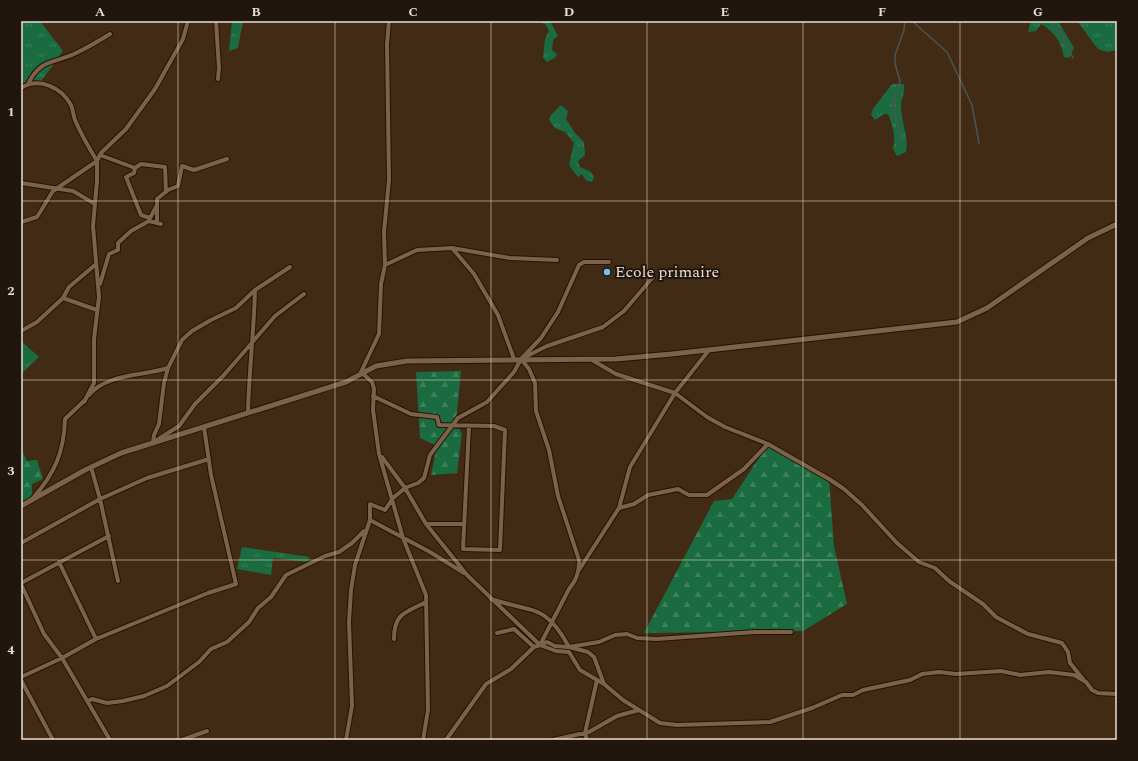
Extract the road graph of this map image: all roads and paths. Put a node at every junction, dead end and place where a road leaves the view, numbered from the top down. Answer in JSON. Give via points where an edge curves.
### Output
{"nodes":[{"id":1,"x":188,"y":21,"type":"edge"},
{"id":2,"x":216,"y":21,"type":"edge"},
{"id":3,"x":389,"y":21,"type":"edge"},
{"id":4,"x":110,"y":34,"type":"dead end"},
{"id":5,"x":218,"y":80,"type":"dead end"},
{"id":6,"x":28,"y":84,"type":"junction"},
{"id":7,"x":21,"y":88,"type":"edge"},
{"id":8,"x":100,"y":155,"type":"junction"},
{"id":9,"x":227,"y":159,"type":"dead end"},
{"id":10,"x":97,"y":161,"type":"junction"},
{"id":11,"x":135,"y":168,"type":"junction"},
{"id":12,"x":21,"y":183,"type":"edge"},
{"id":13,"x":58,"y":188,"type":"junction"},
{"id":14,"x":166,"y":192,"type":"junction"},
{"id":15,"x":95,"y":204,"type":"junction"},
{"id":16,"x":158,"y":205,"type":"junction"},
{"id":17,"x":149,"y":220,"type":"junction"},
{"id":18,"x":21,"y":222,"type":"edge"},
{"id":19,"x":1117,"y":224,"type":"edge"},
{"id":20,"x":452,"y":248,"type":"junction"},
{"id":21,"x":557,"y":260,"type":"dead end"},
{"id":22,"x":609,"y":262,"type":"dead end"},
{"id":23,"x":95,"y":265,"type":"junction"},
{"id":24,"x":385,"y":265,"type":"junction"},
{"id":25,"x":290,"y":267,"type":"dead end"},
{"id":26,"x":653,"y":277,"type":"dead end"},
{"id":27,"x":99,"y":287,"type":"junction"},
{"id":28,"x":255,"y":290,"type":"junction"},
{"id":29,"x":304,"y":294,"type":"dead end"},
{"id":30,"x":63,"y":298,"type":"junction"},
{"id":31,"x":97,"y":310,"type":"junction"},
{"id":32,"x":21,"y":331,"type":"edge"},
{"id":33,"x":253,"y":340,"type":"junction"},
{"id":34,"x":708,"y":350,"type":"junction"},
{"id":35,"x":514,"y":359,"type":"junction"},
{"id":36,"x":521,"y":359,"type":"junction"},
{"id":37,"x":592,"y":360,"type":"junction"},
{"id":38,"x":168,"y":368,"type":"junction"},
{"id":39,"x":361,"y":372,"type":"junction"},
{"id":40,"x":675,"y":393,"type":"junction"},
{"id":41,"x":373,"y":396,"type":"junction"},
{"id":42,"x":84,"y":402,"type":"junction"},
{"id":43,"x":248,"y":412,"type":"junction"},
{"id":44,"x":453,"y":424,"type":"junction"},
{"id":45,"x":469,"y":426,"type":"junction"},
{"id":46,"x":204,"y":427,"type":"junction"},
{"id":47,"x":153,"y":443,"type":"junction"},
{"id":48,"x":768,"y":444,"type":"junction"},
{"id":49,"x":379,"y":454,"type":"junction"},
{"id":50,"x":209,"y":459,"type":"junction"},
{"id":51,"x":91,"y":467,"type":"junction"},
{"id":52,"x":405,"y":488,"type":"junction"},
{"id":53,"x":393,"y":498,"type":"junction"},
{"id":54,"x":100,"y":499,"type":"junction"},
{"id":55,"x":32,"y":500,"type":"junction"},
{"id":56,"x":21,"y":506,"type":"edge"},
{"id":57,"x":619,"y":508,"type":"junction"},
{"id":58,"x":370,"y":520,"type":"junction"},
{"id":59,"x":426,"y":524,"type":"junction"},
{"id":60,"x":464,"y":524,"type":"junction"},
{"id":61,"x":366,"y":530,"type":"junction"},
{"id":62,"x":109,"y":536,"type":"junction"},
{"id":63,"x":403,"y":538,"type":"junction"},
{"id":64,"x":21,"y":543,"type":"edge"},
{"id":65,"x":59,"y":562,"type":"junction"},
{"id":66,"x":579,"y":570,"type":"junction"},
{"id":67,"x":466,"y":574,"type":"junction"},
{"id":68,"x":118,"y":581,"type":"dead end"},
{"id":69,"x":21,"y":584,"type":"edge"},
{"id":70,"x":491,"y":599,"type":"junction"},
{"id":71,"x":426,"y":602,"type":"junction"},
{"id":72,"x":553,"y":621,"type":"junction"},
{"id":73,"x":791,"y":632,"type":"dead end"},
{"id":74,"x":497,"y":633,"type":"dead end"},
{"id":75,"x":96,"y":639,"type":"junction"},
{"id":76,"x":394,"y":639,"type":"dead end"},
{"id":77,"x":540,"y":645,"type":"junction"},
{"id":78,"x":534,"y":647,"type":"junction"},
{"id":79,"x":569,"y":647,"type":"junction"},
{"id":80,"x":62,"y":658,"type":"junction"},
{"id":81,"x":21,"y":677,"type":"edge"},
{"id":82,"x":21,"y":680,"type":"edge"},
{"id":83,"x":597,"y":680,"type":"junction"},
{"id":84,"x":1086,"y":682,"type":"junction"},
{"id":85,"x":604,"y":684,"type":"junction"},
{"id":86,"x":1117,"y":694,"type":"edge"},
{"id":87,"x":88,"y":701,"type":"junction"},
{"id":88,"x":639,"y":710,"type":"junction"},
{"id":89,"x":207,"y":731,"type":"dead end"},
{"id":90,"x":585,"y":732,"type":"junction"},
{"id":91,"x":194,"y":738,"type":"edge"},
{"id":92,"x":53,"y":740,"type":"edge"},
{"id":93,"x":110,"y":740,"type":"edge"},
{"id":94,"x":182,"y":740,"type":"edge"},
{"id":95,"x":346,"y":740,"type":"edge"},
{"id":96,"x":423,"y":740,"type":"edge"},
{"id":97,"x":446,"y":740,"type":"edge"},
{"id":98,"x":554,"y":740,"type":"edge"},
{"id":99,"x":587,"y":740,"type":"edge"}],
"edges":[{"from":1,"to":8,"type":"street","via":[[183,39],[155,89],[126,129]]},
{"from":2,"to":5,"type":"street"},
{"from":3,"to":24,"type":"street","via":[[389,180],[384,232]]},
{"from":4,"to":6,"type":"street","via":[[77,53],[44,64]]},
{"from":6,"to":7,"type":"street"},
{"from":6,"to":10,"type":"street","via":[[52,86],[71,104],[81,133]]},
{"from":8,"to":10,"type":"street"},
{"from":8,"to":11,"type":"street"},
{"from":9,"to":14,"type":"street","via":[[194,170],[182,166],[178,186]]},
{"from":10,"to":13,"type":"street"},
{"from":10,"to":15,"type":"street"},
{"from":11,"to":14,"type":"street","via":[[141,164],[165,167]]},
{"from":11,"to":17,"type":"street","via":[[134,173],[126,177],[141,215]]},
{"from":12,"to":13,"type":"street"},
{"from":13,"to":15,"type":"street","via":[[73,191]]},
{"from":13,"to":18,"type":"street","via":[[53,191],[37,217]]},
{"from":14,"to":16,"type":"street","via":[[157,199]]},
{"from":15,"to":23,"type":"street"},
{"from":16,"to":17,"type":"street"},
{"from":16,"to":17,"type":"street","via":[[159,223]]},
{"from":17,"to":27,"type":"street","via":[[131,231],[118,243],[118,250],[109,254]]},
{"from":19,"to":34,"type":"street","via":[[1088,238],[988,308],[959,321]]},
{"from":20,"to":21,"type":"street","via":[[510,258]]},
{"from":20,"to":24,"type":"street","via":[[417,250]]},
{"from":20,"to":35,"type":"street","via":[[474,274],[498,315]]},
{"from":22,"to":36,"type":"street","via":[[584,262],[578,265],[554,319]]},
{"from":23,"to":27,"type":"street"},
{"from":23,"to":30,"type":"street","via":[[69,287]]},
{"from":24,"to":39,"type":"street","via":[[380,284],[379,334]]},
{"from":25,"to":28,"type":"street"},
{"from":26,"to":36,"type":"street","via":[[624,311],[603,327],[547,346]]},
{"from":27,"to":31,"type":"street"},
{"from":28,"to":33,"type":"street"},
{"from":28,"to":38,"type":"street","via":[[236,308],[211,320],[182,340]]},
{"from":29,"to":33,"type":"street","via":[[275,316]]},
{"from":30,"to":31,"type":"street"},
{"from":30,"to":32,"type":"street","via":[[38,322]]},
{"from":31,"to":42,"type":"street","via":[[94,383]]},
{"from":33,"to":43,"type":"street"},
{"from":33,"to":47,"type":"street","via":[[178,426]]},
{"from":34,"to":37,"type":"street"},
{"from":34,"to":40,"type":"street"},
{"from":35,"to":36,"type":"street"},
{"from":35,"to":39,"type":"street","via":[[406,362],[376,366]]},
{"from":36,"to":37,"type":"street"},
{"from":36,"to":44,"type":"street","via":[[514,372],[488,402],[458,418]]},
{"from":36,"to":66,"type":"street","via":[[535,383],[536,411],[549,450],[558,496],[579,560]]},
{"from":37,"to":40,"type":"street","via":[[616,374]]},
{"from":38,"to":42,"type":"street","via":[[154,373],[114,379],[92,391]]},
{"from":38,"to":47,"type":"street","via":[[159,424]]},
{"from":39,"to":41,"type":"street","via":[[372,382]]},
{"from":39,"to":43,"type":"street","via":[[346,382]]},
{"from":40,"to":48,"type":"street","via":[[719,424]]},
{"from":40,"to":57,"type":"street","via":[[630,467]]},
{"from":41,"to":44,"type":"street","via":[[411,414],[437,417],[439,425]]},
{"from":41,"to":49,"type":"street"},
{"from":42,"to":55,"type":"street","via":[[65,419],[64,441],[59,457],[47,482]]},
{"from":43,"to":46,"type":"street"},
{"from":44,"to":45,"type":"street"},
{"from":44,"to":52,"type":"street","via":[[430,455],[424,478]]},
{"from":45,"to":60,"type":"street"},
{"from":45,"to":60,"type":"street","via":[[494,426],[505,430],[500,550],[463,549]]},
{"from":46,"to":47,"type":"street"},
{"from":46,"to":50,"type":"street"},
{"from":47,"to":51,"type":"street","via":[[120,453]]},
{"from":48,"to":57,"type":"street","via":[[744,469],[707,495],[689,495],[678,489],[648,494],[634,504]]},
{"from":48,"to":84,"type":"street","via":[[844,489],[919,562],[935,568],[996,617],[1028,634],[1062,643],[1068,652],[1070,663]]},
{"from":49,"to":52,"type":"street"},
{"from":49,"to":53,"type":"street"},
{"from":50,"to":54,"type":"street","via":[[147,478]]},
{"from":50,"to":75,"type":"street","via":[[236,584]]},
{"from":51,"to":54,"type":"street"},
{"from":51,"to":55,"type":"street"},
{"from":52,"to":53,"type":"street"},
{"from":52,"to":59,"type":"street"},
{"from":53,"to":58,"type":"street","via":[[385,510],[370,504]]},
{"from":53,"to":63,"type":"street"},
{"from":54,"to":62,"type":"street"},
{"from":54,"to":64,"type":"street"},
{"from":55,"to":56,"type":"street"},
{"from":57,"to":66,"type":"street"},
{"from":58,"to":61,"type":"street"},
{"from":58,"to":63,"type":"street"},
{"from":59,"to":60,"type":"street"},
{"from":59,"to":67,"type":"street"},
{"from":61,"to":87,"type":"street","via":[[339,552],[286,575],[272,597],[258,608],[249,622],[227,642],[211,649],[199,662],[167,686],[124,701]]},
{"from":61,"to":95,"type":"street","via":[[350,590],[352,706]]},
{"from":62,"to":65,"type":"street"},
{"from":62,"to":68,"type":"street"},
{"from":63,"to":67,"type":"street"},
{"from":63,"to":71,"type":"street","via":[[426,595]]},
{"from":65,"to":69,"type":"street"},
{"from":65,"to":75,"type":"street"},
{"from":66,"to":72,"type":"street","via":[[576,581],[569,589]]},
{"from":67,"to":70,"type":"street"},
{"from":69,"to":80,"type":"street","via":[[44,634]]},
{"from":70,"to":72,"type":"street","via":[[538,611]]},
{"from":70,"to":77,"type":"street"},
{"from":71,"to":76,"type":"street","via":[[401,614],[394,625]]},
{"from":71,"to":96,"type":"street","via":[[428,710]]},
{"from":72,"to":77,"type":"street"},
{"from":72,"to":79,"type":"street"},
{"from":73,"to":79,"type":"street","via":[[657,639],[637,638],[627,634]]},
{"from":74,"to":78,"type":"street","via":[[514,629]]},
{"from":75,"to":80,"type":"street"},
{"from":77,"to":78,"type":"street"},
{"from":77,"to":79,"type":"street","via":[[547,642],[555,646]]},
{"from":77,"to":83,"type":"street","via":[[556,651],[569,652],[580,670]]},
{"from":78,"to":97,"type":"street","via":[[511,669],[486,684]]},
{"from":79,"to":85,"type":"street","via":[[588,652],[594,657]]},
{"from":80,"to":81,"type":"street"},
{"from":80,"to":87,"type":"street"},
{"from":82,"to":92,"type":"street"},
{"from":83,"to":85,"type":"street"},
{"from":83,"to":90,"type":"street"},
{"from":84,"to":86,"type":"street","via":[[1098,693]]},
{"from":84,"to":88,"type":"street","via":[[1074,674],[1049,672],[1020,675],[1001,671],[922,674],[910,680],[842,696],[777,720],[762,722],[660,723]]},
{"from":85,"to":88,"type":"street"},
{"from":87,"to":93,"type":"street"},
{"from":88,"to":90,"type":"street","via":[[622,714]]},
{"from":89,"to":91,"type":"street"},
{"from":90,"to":98,"type":"street"},
{"from":90,"to":99,"type":"street"},
{"from":91,"to":94,"type":"street"}]}
